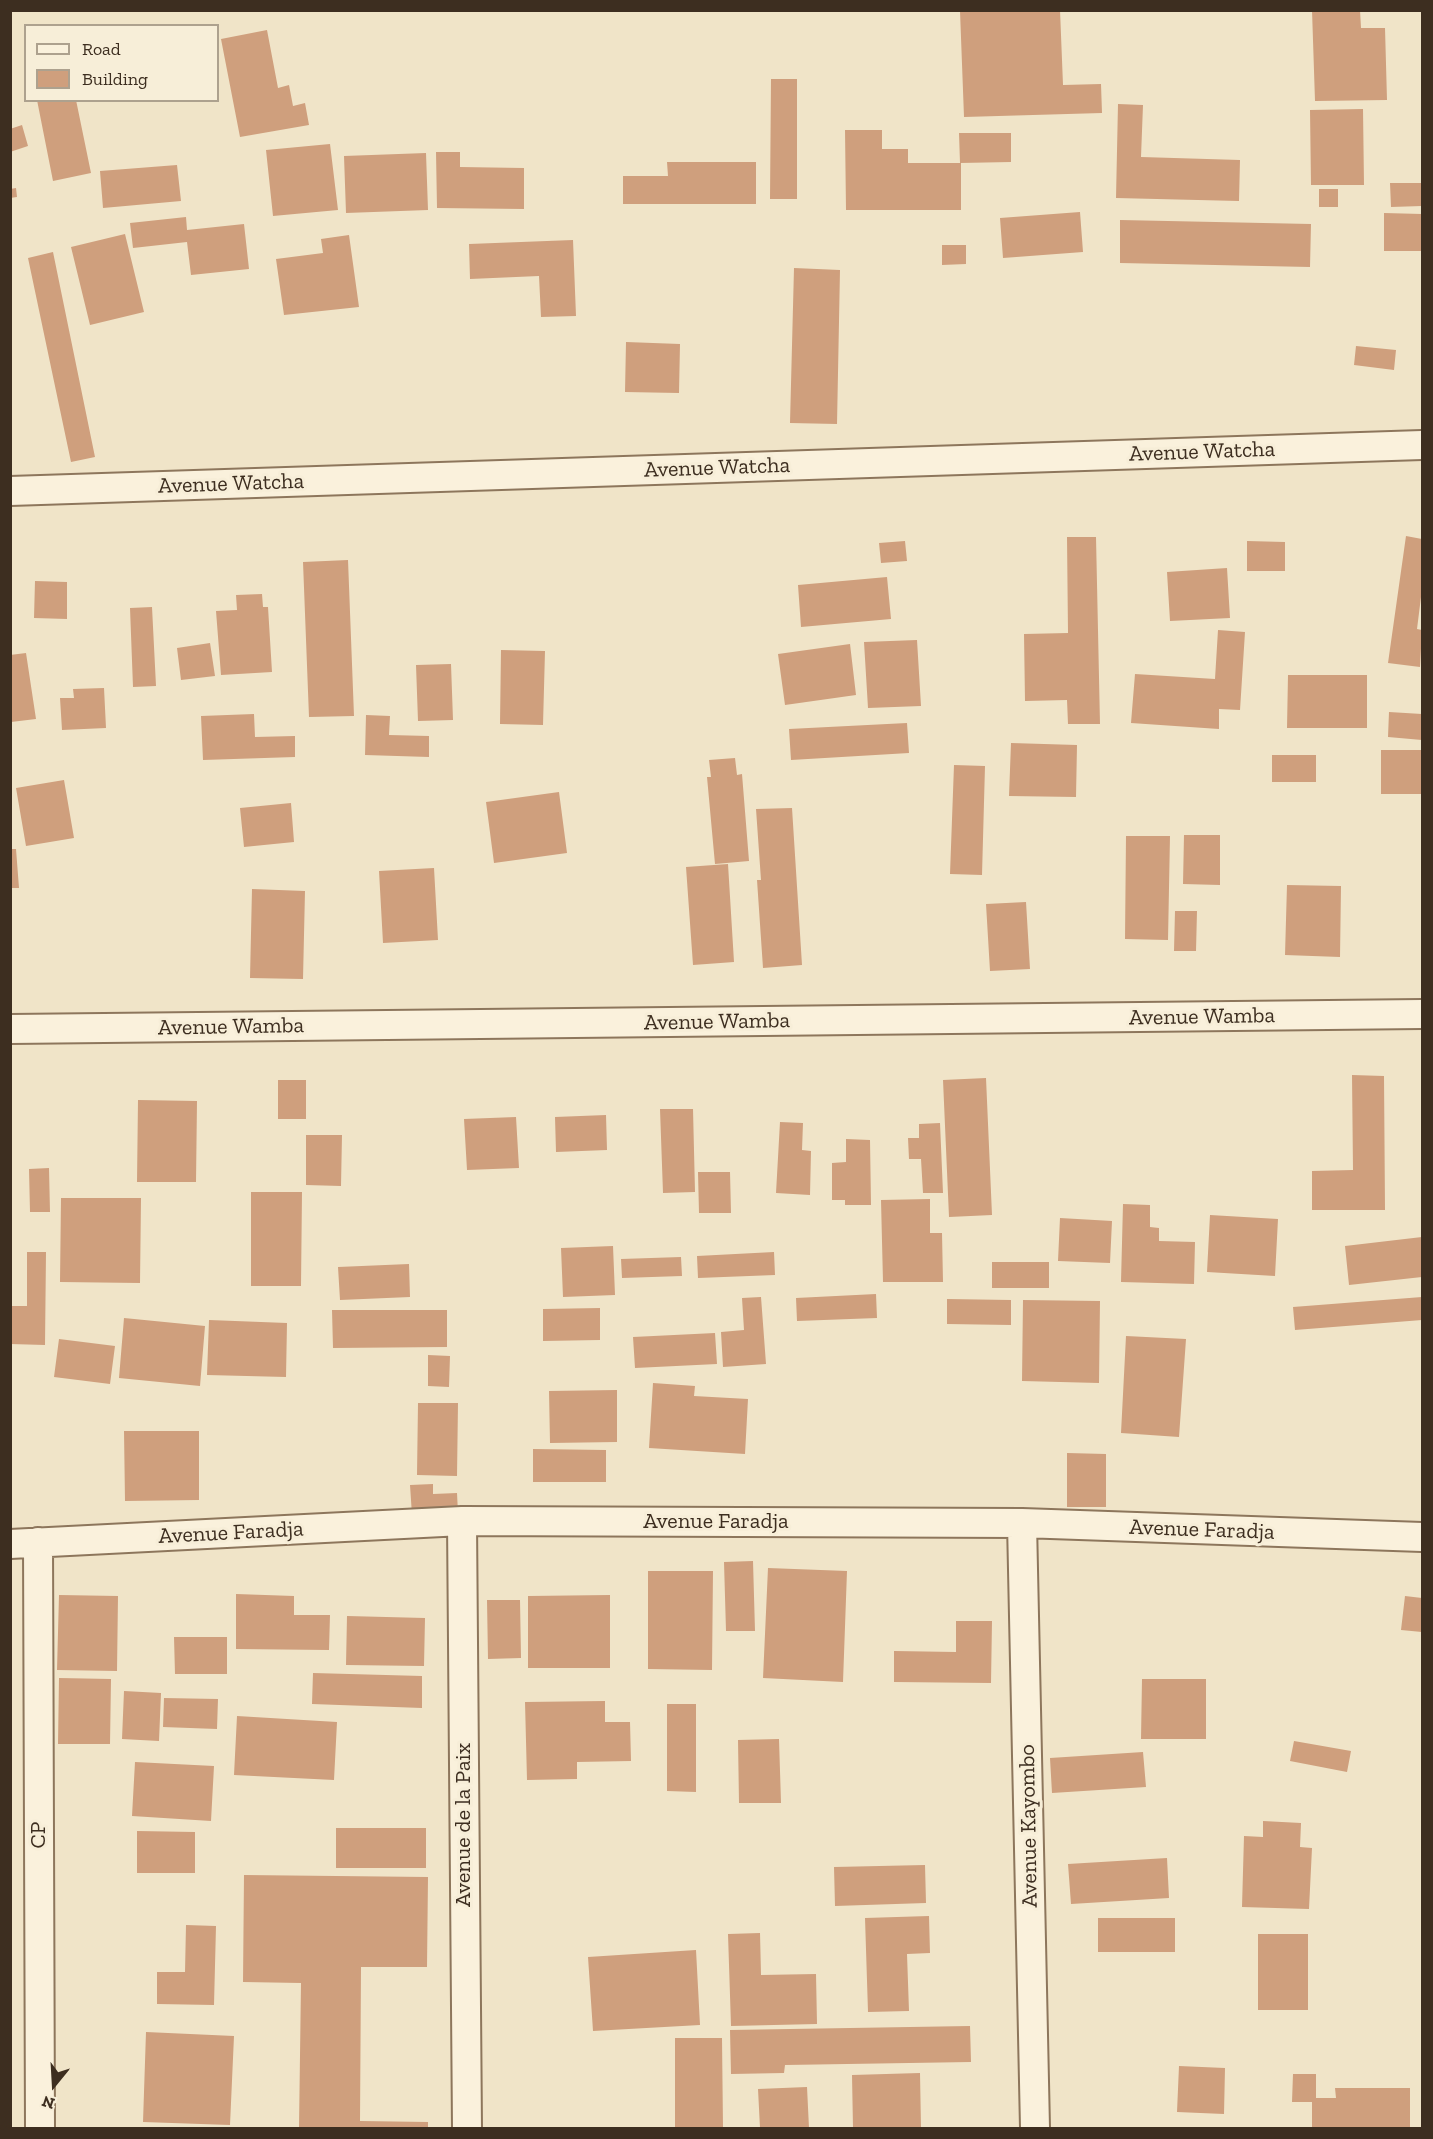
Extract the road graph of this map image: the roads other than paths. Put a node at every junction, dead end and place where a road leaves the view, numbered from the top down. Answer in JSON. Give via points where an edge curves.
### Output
{"nodes":[{"id":1,"x":1422,"y":445,"type":"edge"},
{"id":2,"x":10,"y":491,"type":"edge"},
{"id":3,"x":1422,"y":1014,"type":"edge"},
{"id":4,"x":10,"y":1029,"type":"edge"},
{"id":5,"x":462,"y":1521,"type":"junction"},
{"id":6,"x":1022,"y":1523,"type":"junction"},
{"id":7,"x":1422,"y":1537,"type":"edge"},
{"id":8,"x":24,"y":1543,"type":"edge"},
{"id":9,"x":40,"y":2128,"type":"edge"},
{"id":10,"x":467,"y":2128,"type":"edge"},
{"id":11,"x":1035,"y":2128,"type":"edge"}],
"edges":[{"from":1,"to":2,"type":"street","name":"Avenue Watcha"},
{"from":3,"to":4,"type":"street","name":"Avenue Wamba"},
{"from":5,"to":6,"type":"street","name":"Avenue Faradja"},
{"from":5,"to":8,"type":"street","name":"Avenue Faradja"},
{"from":5,"to":10,"type":"street","name":"Avenue de la Paix"},
{"from":6,"to":7,"type":"street","name":"Avenue Faradja"},
{"from":6,"to":11,"type":"street","name":"Avenue Kayombo"},
{"from":8,"to":9,"type":"street","name":"CP"}]}
